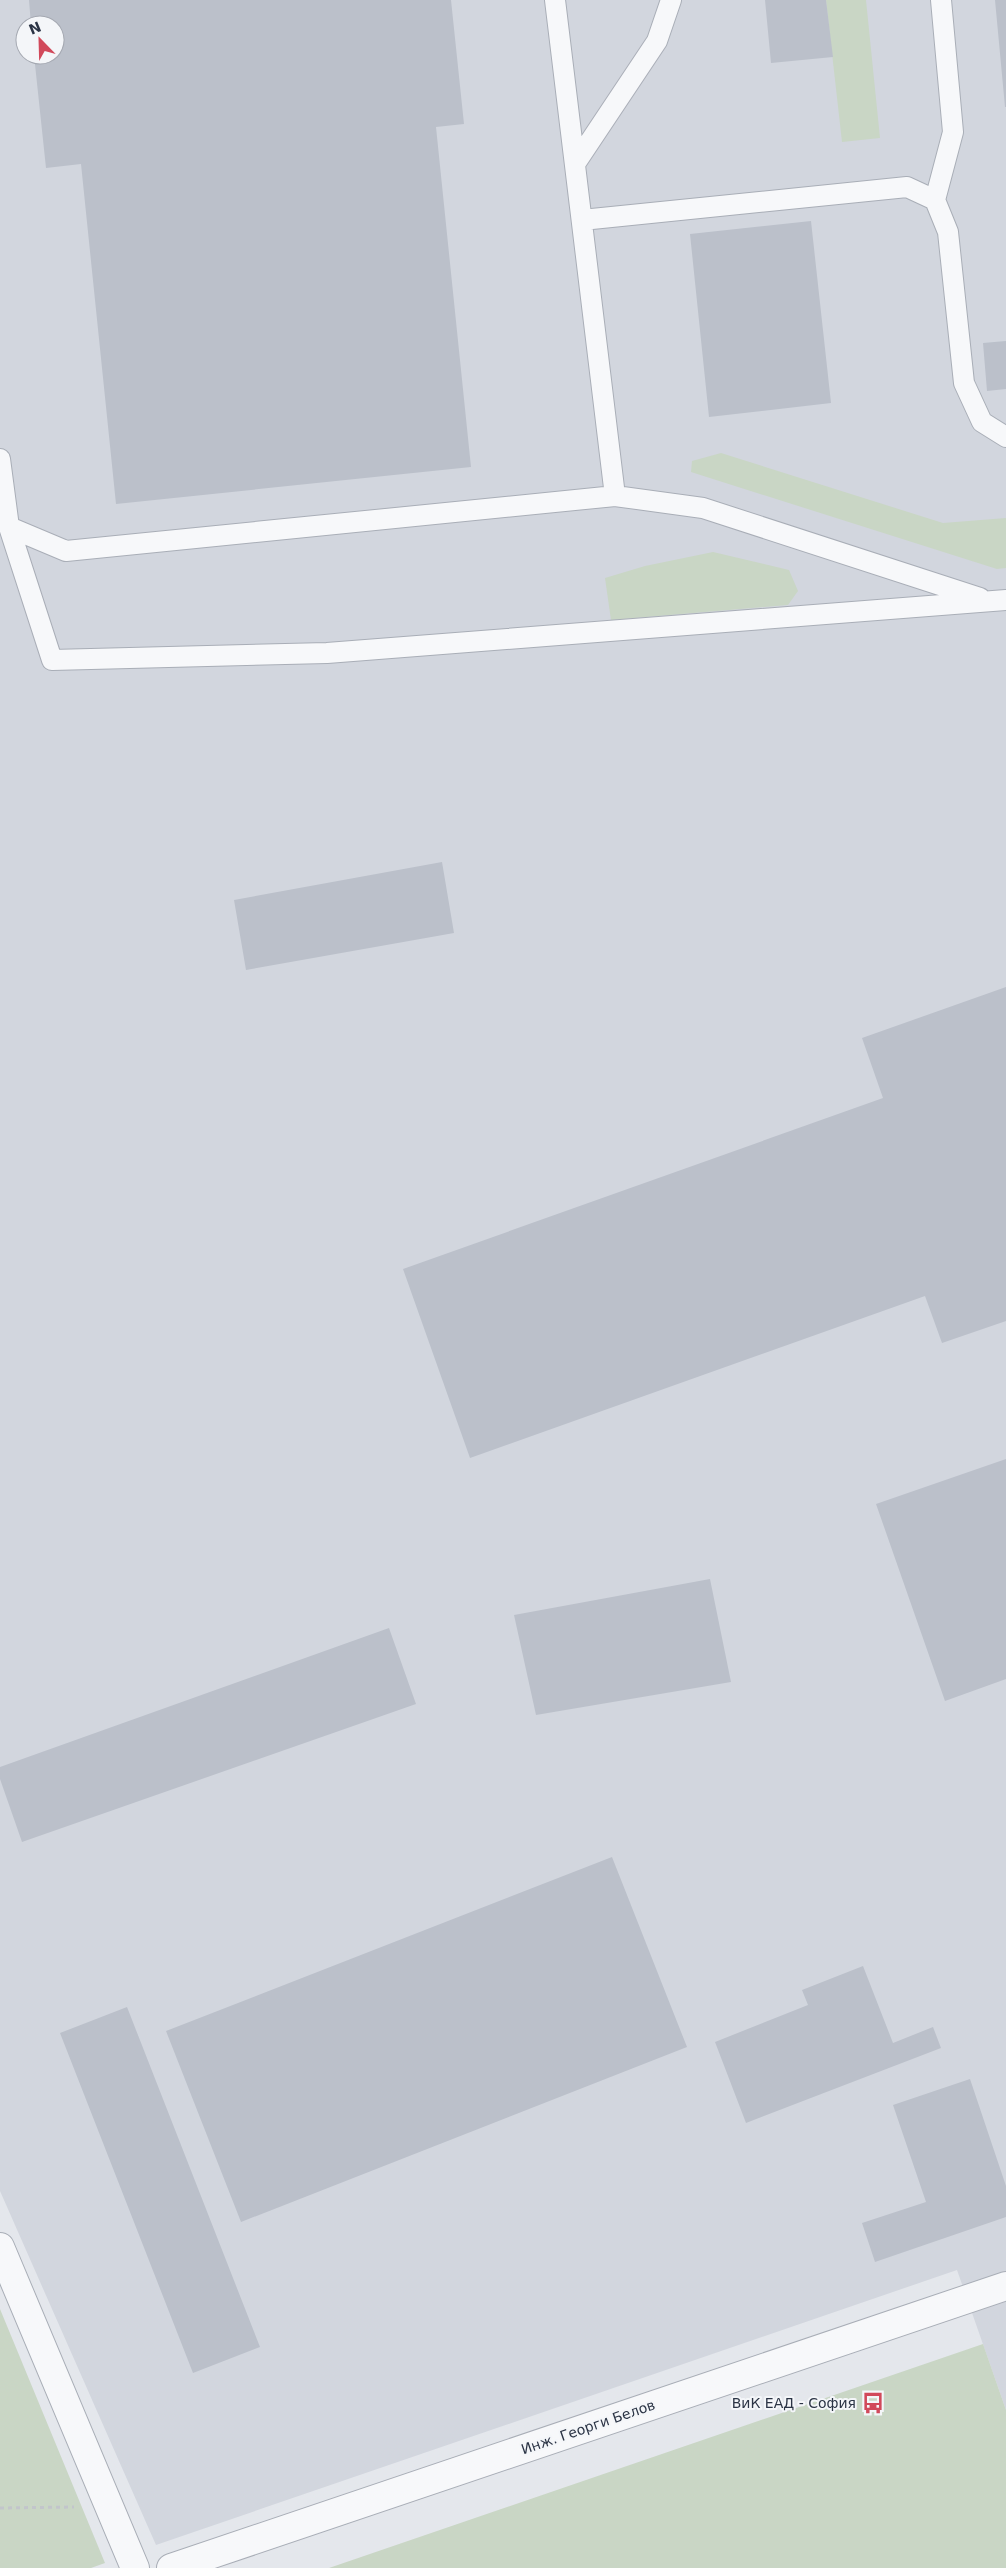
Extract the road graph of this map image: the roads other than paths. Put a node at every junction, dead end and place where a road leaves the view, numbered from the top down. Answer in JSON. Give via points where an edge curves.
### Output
{"nodes":[{"id":1,"x":555,"y":0,"type":"edge"},
{"id":2,"x":671,"y":0,"type":"edge"},
{"id":3,"x":940,"y":0,"type":"edge"},
{"id":4,"x":575,"y":164,"type":"junction"},
{"id":5,"x":935,"y":200,"type":"junction"},
{"id":6,"x":582,"y":220,"type":"junction"},
{"id":7,"x":1006,"y":437,"type":"edge"},
{"id":8,"x":0,"y":459,"type":"edge"},
{"id":9,"x":616,"y":496,"type":"junction"},
{"id":10,"x":9,"y":527,"type":"junction"},
{"id":11,"x":997,"y":601,"type":"edge"},
{"id":12,"x":0,"y":2247,"type":"edge"},
{"id":13,"x":1006,"y":2286,"type":"edge"},
{"id":14,"x":135,"y":2568,"type":"edge"},
{"id":15,"x":171,"y":2568,"type":"edge"}],
"edges":[{"from":1,"to":4,"type":"lane"},
{"from":2,"to":4,"type":"lane","via":[[657,41]]},
{"from":3,"to":5,"type":"lane","via":[[953,132]]},
{"from":4,"to":6,"type":"lane"},
{"from":5,"to":6,"type":"lane","via":[[907,187]]},
{"from":5,"to":7,"type":"lane","via":[[948,232],[964,383],[982,422]]},
{"from":6,"to":9,"type":"lane"},
{"from":8,"to":10,"type":"lane"},
{"from":9,"to":10,"type":"lane","via":[[66,551]]},
{"from":9,"to":11,"type":"lane","via":[[703,508]]},
{"from":10,"to":11,"type":"lane","via":[[52,660],[327,653]]},
{"from":12,"to":14,"type":"street"},
{"from":13,"to":15,"type":"street","name":"Инж. Георги Белов"}]}
